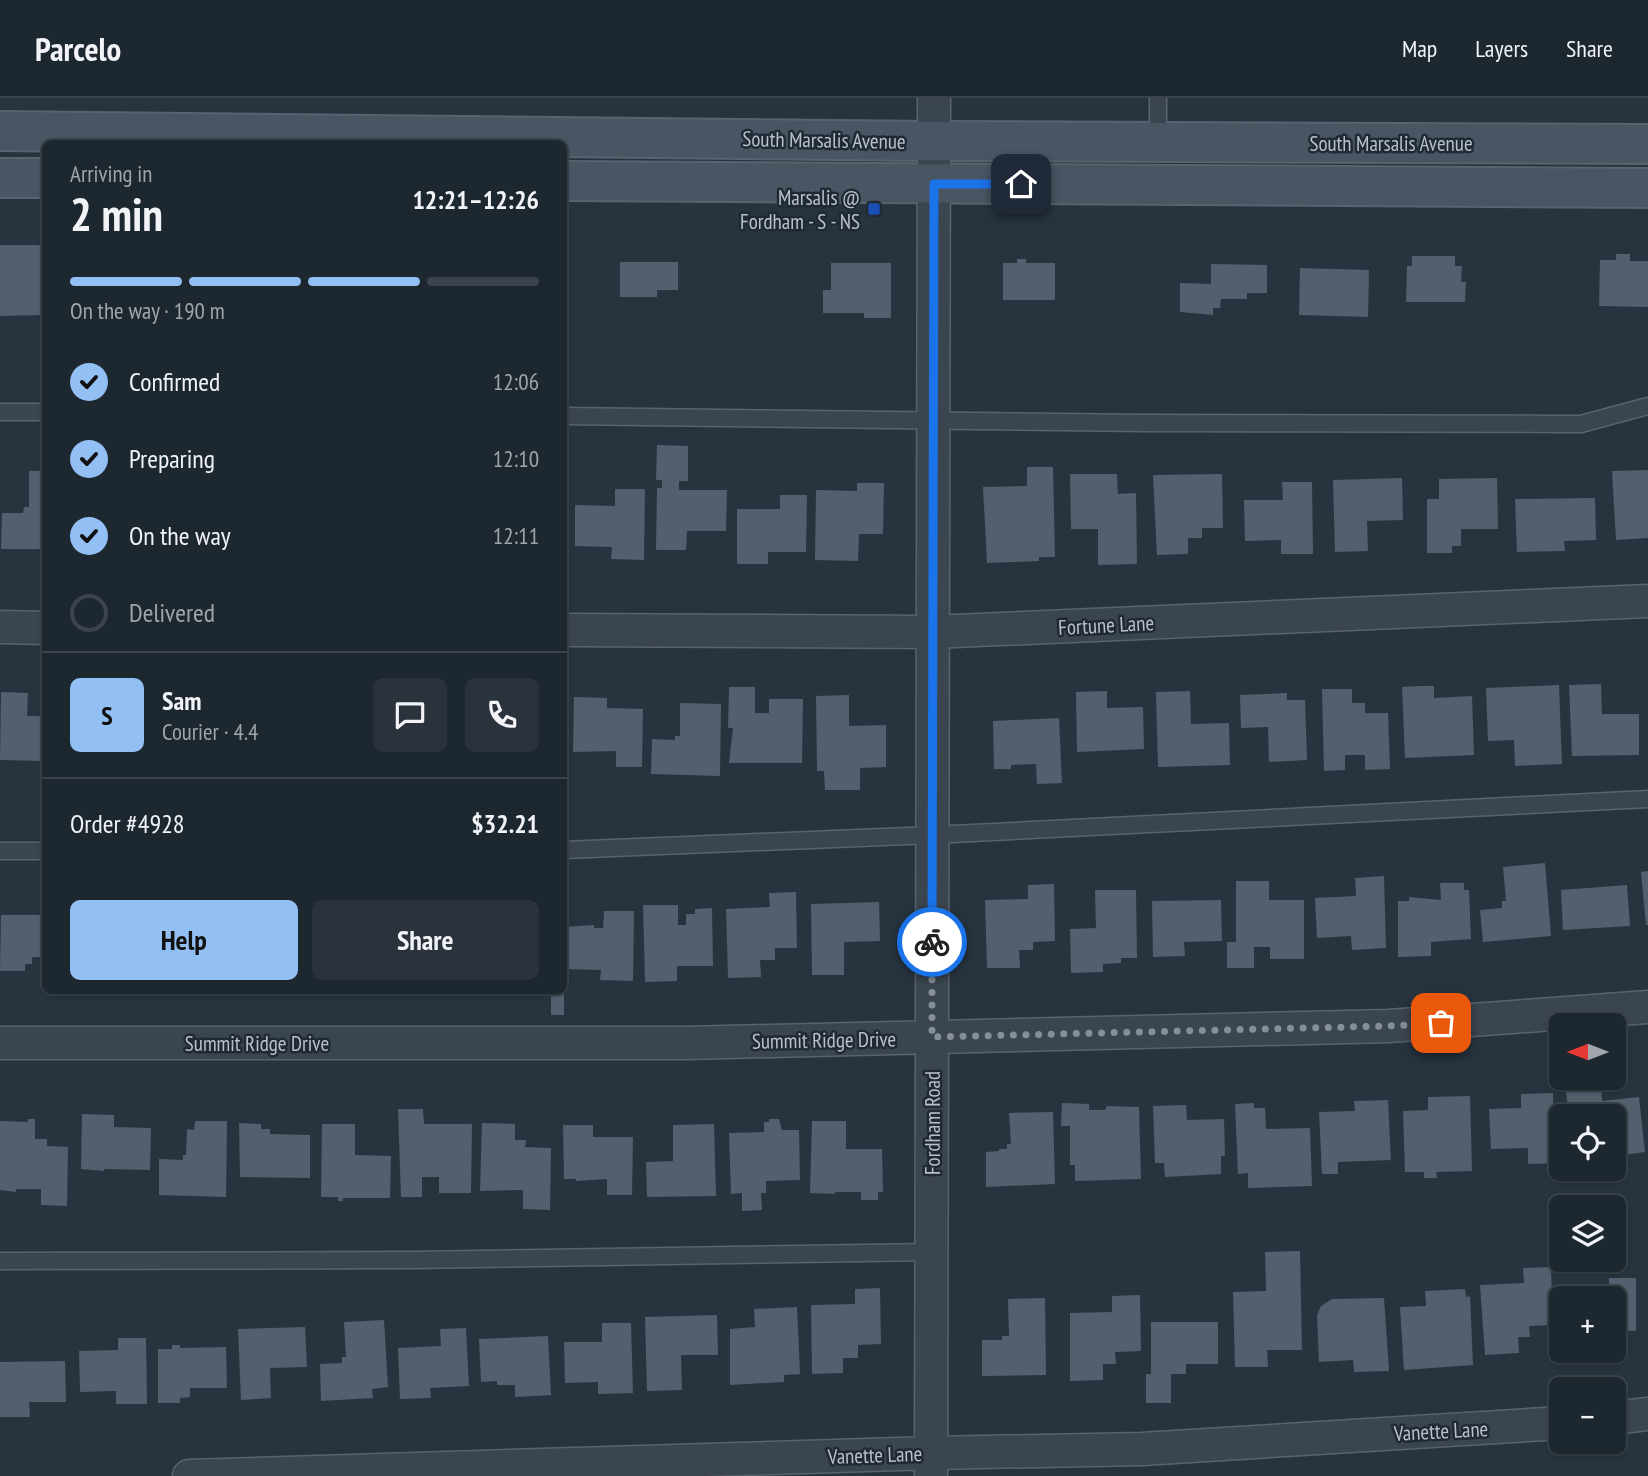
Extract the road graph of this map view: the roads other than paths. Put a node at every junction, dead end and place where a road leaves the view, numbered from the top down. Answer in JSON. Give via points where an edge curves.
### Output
{"nodes":[{"id":1,"x":934,"y":98,"type":"edge"},
{"id":2,"x":1158,"y":98,"type":"edge"},
{"id":3,"x":0,"y":131,"type":"edge"},
{"id":4,"x":934,"y":141,"type":"junction"},
{"id":5,"x":1158,"y":142,"type":"junction"},
{"id":6,"x":1648,"y":144,"type":"edge"},
{"id":7,"x":0,"y":178,"type":"edge"},
{"id":8,"x":42,"y":178,"type":"edge"},
{"id":9,"x":567,"y":181,"type":"edge"},
{"id":10,"x":934,"y":184,"type":"junction"},
{"id":11,"x":1648,"y":188,"type":"edge"},
{"id":12,"x":1648,"y":407,"type":"edge"},
{"id":13,"x":0,"y":412,"type":"edge"},
{"id":14,"x":42,"y":412,"type":"edge"},
{"id":15,"x":567,"y":416,"type":"edge"},
{"id":16,"x":933,"y":419,"type":"junction"},
{"id":17,"x":1648,"y":601,"type":"edge"},
{"id":18,"x":0,"y":628,"type":"edge"},
{"id":19,"x":42,"y":628,"type":"edge"},
{"id":20,"x":567,"y":630,"type":"edge"},
{"id":21,"x":932,"y":632,"type":"junction"},
{"id":22,"x":1648,"y":799,"type":"edge"},
{"id":23,"x":932,"y":835,"type":"junction"},
{"id":24,"x":567,"y":850,"type":"edge"},
{"id":25,"x":0,"y":851,"type":"edge"},
{"id":26,"x":42,"y":851,"type":"edge"},
{"id":27,"x":1648,"y":1007,"type":"edge"},
{"id":28,"x":932,"y":1037,"type":"junction"},
{"id":29,"x":0,"y":1043,"type":"edge"},
{"id":30,"x":932,"y":1252,"type":"junction"},
{"id":31,"x":0,"y":1261,"type":"edge"},
{"id":32,"x":1648,"y":1414,"type":"edge"},
{"id":33,"x":1626,"y":1417,"type":"edge"},
{"id":34,"x":1549,"y":1424,"type":"edge"},
{"id":35,"x":931,"y":1465,"type":"edge"},
{"id":36,"x":188,"y":1476,"type":"edge"}],
"edges":[{"from":1,"to":4,"type":"street","name":"Fordham Road"},
{"from":2,"to":5,"type":"lane"},
{"from":3,"to":4,"type":"main road","name":"South Marsalis Avenue"},
{"from":4,"to":5,"type":"main road","name":"South Marsalis Avenue"},
{"from":4,"to":10,"type":"street","name":"Fordham Road"},
{"from":5,"to":6,"type":"main road","name":"South Marsalis Avenue"},
{"from":7,"to":8,"type":"main road"},
{"from":9,"to":10,"type":"main road","name":"South Marsalis Avenue"},
{"from":10,"to":11,"type":"main road","name":"South Marsalis Avenue"},
{"from":10,"to":16,"type":"street","name":"Fordham Road"},
{"from":12,"to":16,"type":"lane","via":[[1581,424]]},
{"from":13,"to":14,"type":"lane"},
{"from":15,"to":16,"type":"lane"},
{"from":16,"to":21,"type":"street","name":"Fordham Road"},
{"from":17,"to":21,"type":"street","name":"Fortune Lane"},
{"from":18,"to":19,"type":"street"},
{"from":20,"to":21,"type":"street","name":"Fortune Lane"},
{"from":21,"to":23,"type":"street","name":"Fordham Road"},
{"from":22,"to":23,"type":"lane"},
{"from":23,"to":24,"type":"lane"},
{"from":23,"to":28,"type":"street","name":"Fordham Road"},
{"from":25,"to":26,"type":"lane"},
{"from":27,"to":28,"type":"street","name":"Summit Ridge Drive","via":[[1389,1026]]},
{"from":28,"to":29,"type":"street","name":"Summit Ridge Drive","via":[[686,1043]]},
{"from":28,"to":30,"type":"street","name":"Fordham Road"},
{"from":30,"to":31,"type":"lane"},
{"from":30,"to":35,"type":"street","name":"Fordham Road"},
{"from":32,"to":33,"type":"street"},
{"from":34,"to":35,"type":"street","name":"Vanette Lane"},
{"from":35,"to":36,"type":"street","name":"Vanette Lane"}]}
